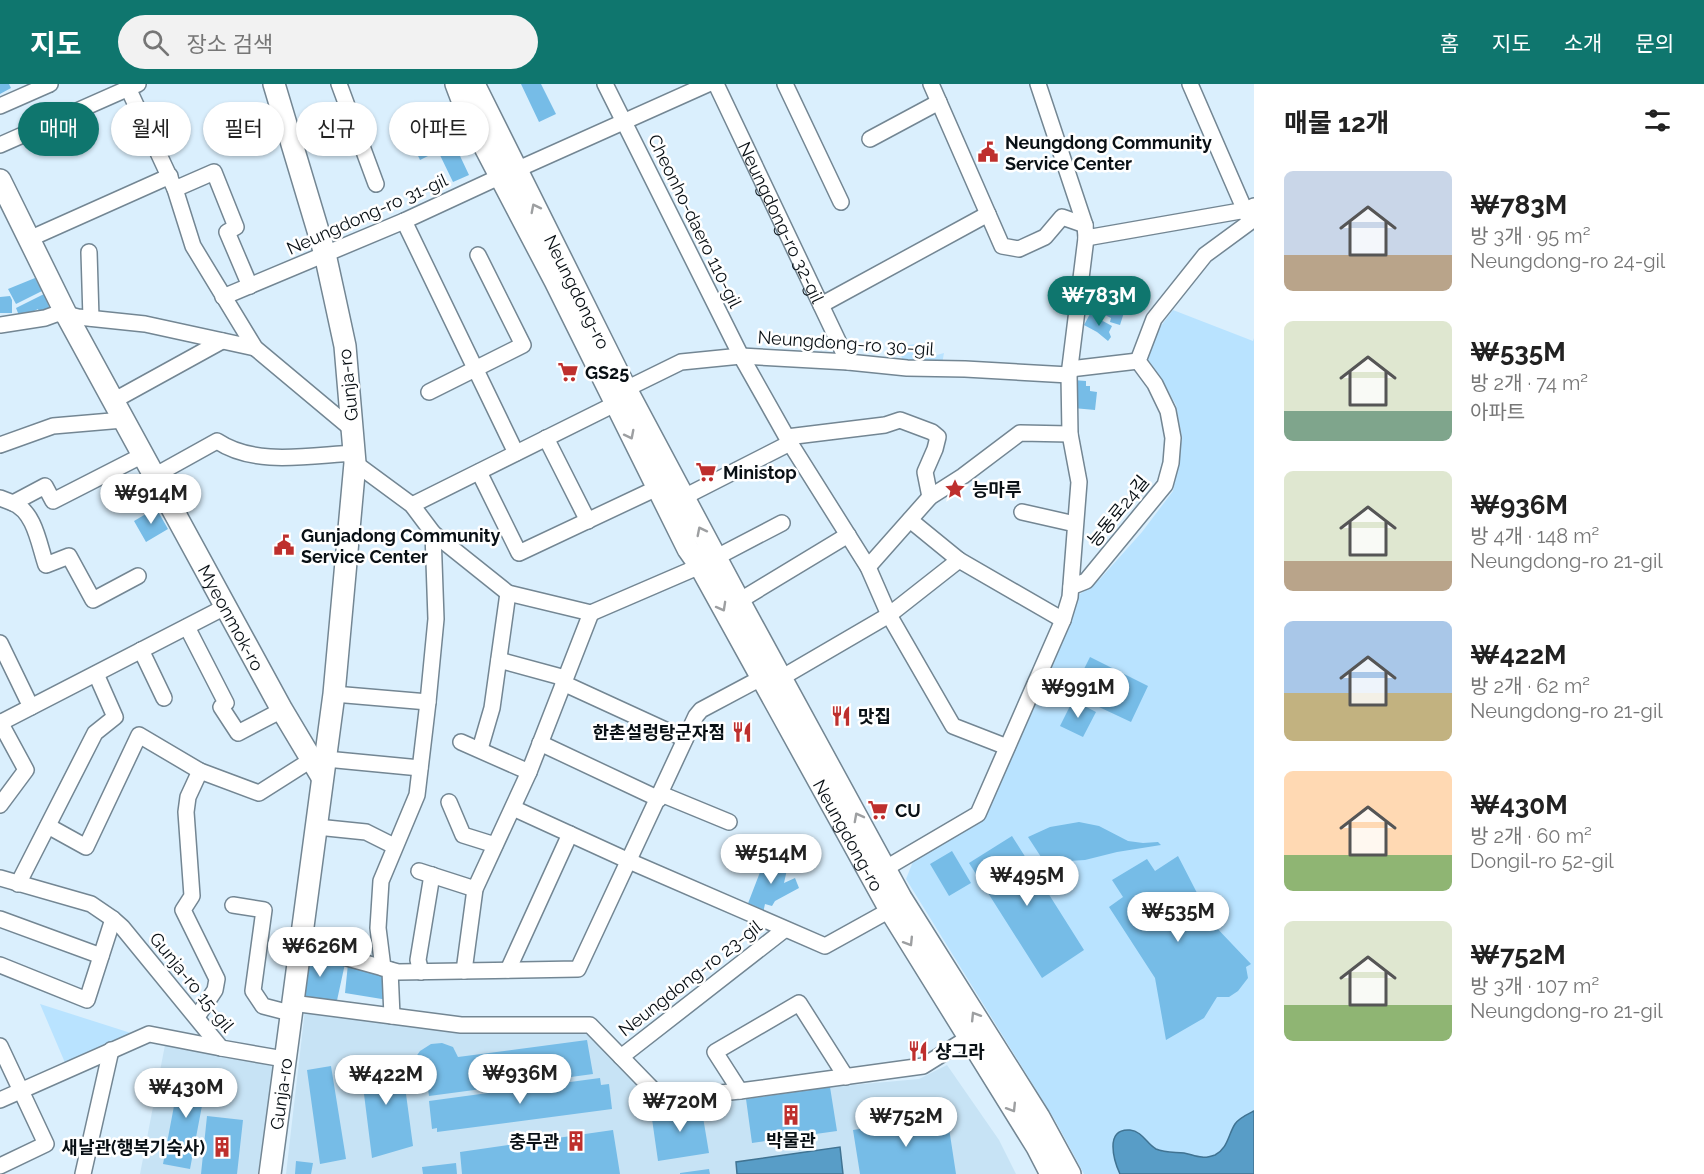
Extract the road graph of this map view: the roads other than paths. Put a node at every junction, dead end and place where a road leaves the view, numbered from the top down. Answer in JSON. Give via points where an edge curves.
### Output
{"nodes":[{"id":1,"x":50,"y":84,"type":"edge"},
{"id":2,"x":274,"y":84,"type":"edge"},
{"id":3,"x":339,"y":84,"type":"edge"},
{"id":4,"x":456,"y":84,"type":"edge"},
{"id":5,"x":474,"y":84,"type":"edge"},
{"id":6,"x":605,"y":84,"type":"edge"},
{"id":7,"x":708,"y":84,"type":"edge"},
{"id":8,"x":716,"y":84,"type":"edge"},
{"id":9,"x":785,"y":84,"type":"edge"},
{"id":10,"x":931,"y":84,"type":"edge"},
{"id":11,"x":1038,"y":84,"type":"edge"},
{"id":12,"x":1190,"y":84,"type":"edge"},
{"id":13,"x":133,"y":86,"type":"edge"},
{"id":14,"x":939,"y":102,"type":"junction"},
{"id":15,"x":0,"y":106,"type":"edge"},
{"id":16,"x":624,"y":121,"type":"junction"},
{"id":17,"x":870,"y":139,"type":"dead end"},
{"id":18,"x":0,"y":145,"type":"edge"},
{"id":19,"x":508,"y":173,"type":"junction"},
{"id":20,"x":0,"y":180,"type":"edge"},
{"id":21,"x":173,"y":183,"type":"junction"},
{"id":22,"x":376,"y":184,"type":"dead end"},
{"id":23,"x":841,"y":202,"type":"dead end"},
{"id":24,"x":1250,"y":208,"type":"edge"},
{"id":25,"x":988,"y":214,"type":"junction"},
{"id":26,"x":404,"y":221,"type":"junction"},
{"id":27,"x":1085,"y":232,"type":"junction"},
{"id":28,"x":29,"y":239,"type":"junction"},
{"id":29,"x":89,"y":252,"type":"dead end"},
{"id":30,"x":325,"y":254,"type":"junction"},
{"id":31,"x":478,"y":255,"type":"dead end"},
{"id":32,"x":250,"y":286,"type":"junction"},
{"id":33,"x":223,"y":297,"type":"junction"},
{"id":34,"x":820,"y":305,"type":"junction"},
{"id":35,"x":66,"y":314,"type":"junction"},
{"id":36,"x":91,"y":318,"type":"junction"},
{"id":37,"x":0,"y":325,"type":"edge"},
{"id":38,"x":222,"y":341,"type":"junction"},
{"id":39,"x":255,"y":348,"type":"junction"},
{"id":40,"x":741,"y":356,"type":"junction"},
{"id":41,"x":1138,"y":361,"type":"junction"},
{"id":42,"x":848,"y":362,"type":"junction"},
{"id":43,"x":475,"y":369,"type":"junction"},
{"id":44,"x":1069,"y":372,"type":"junction"},
{"id":45,"x":429,"y":392,"type":"dead end"},
{"id":46,"x":621,"y":396,"type":"junction"},
{"id":47,"x":113,"y":401,"type":"junction"},
{"id":48,"x":123,"y":420,"type":"junction"},
{"id":49,"x":353,"y":430,"type":"junction"},
{"id":50,"x":1070,"y":434,"type":"junction"},
{"id":51,"x":546,"y":438,"type":"junction"},
{"id":52,"x":789,"y":440,"type":"junction"},
{"id":53,"x":0,"y":445,"type":"edge"},
{"id":54,"x":516,"y":453,"type":"junction"},
{"id":55,"x":143,"y":455,"type":"junction"},
{"id":56,"x":355,"y":458,"type":"junction"},
{"id":57,"x":479,"y":472,"type":"junction"},
{"id":58,"x":154,"y":476,"type":"junction"},
{"id":59,"x":657,"y":488,"type":"junction"},
{"id":60,"x":684,"y":497,"type":"junction"},
{"id":61,"x":930,"y":497,"type":"junction"},
{"id":62,"x":6,"y":501,"type":"edge"},
{"id":63,"x":412,"y":505,"type":"junction"},
{"id":64,"x":1022,"y":512,"type":"dead end"},
{"id":65,"x":910,"y":520,"type":"junction"},
{"id":66,"x":588,"y":521,"type":"junction"},
{"id":67,"x":782,"y":523,"type":"dead end"},
{"id":68,"x":1075,"y":524,"type":"junction"},
{"id":69,"x":433,"y":533,"type":"junction"},
{"id":70,"x":848,"y":535,"type":"junction"},
{"id":71,"x":959,"y":560,"type":"junction"},
{"id":72,"x":708,"y":562,"type":"junction"},
{"id":73,"x":868,"y":567,"type":"junction"},
{"id":74,"x":138,"y":576,"type":"dead end"},
{"id":75,"x":1071,"y":587,"type":"junction"},
{"id":76,"x":508,"y":593,"type":"junction"},
{"id":77,"x":739,"y":602,"type":"junction"},
{"id":78,"x":225,"y":607,"type":"junction"},
{"id":79,"x":591,"y":613,"type":"junction"},
{"id":80,"x":889,"y":615,"type":"junction"},
{"id":81,"x":1063,"y":620,"type":"junction"},
{"id":82,"x":187,"y":627,"type":"junction"},
{"id":83,"x":0,"y":643,"type":"edge"},
{"id":84,"x":141,"y":650,"type":"junction"},
{"id":85,"x":499,"y":660,"type":"junction"},
{"id":86,"x":96,"y":674,"type":"junction"},
{"id":87,"x":771,"y":678,"type":"junction"},
{"id":88,"x":564,"y":680,"type":"junction"},
{"id":89,"x":334,"y":694,"type":"junction"},
{"id":90,"x":164,"y":698,"type":"dead end"},
{"id":91,"x":428,"y":702,"type":"junction"},
{"id":92,"x":31,"y":707,"type":"junction"},
{"id":93,"x":282,"y":710,"type":"junction"},
{"id":94,"x":0,"y":722,"type":"edge"},
{"id":95,"x":686,"y":739,"type":"junction"},
{"id":96,"x":461,"y":742,"type":"dead end"},
{"id":97,"x":540,"y":743,"type":"junction"},
{"id":98,"x":1006,"y":747,"type":"junction"},
{"id":99,"x":480,"y":749,"type":"junction"},
{"id":100,"x":320,"y":765,"type":"junction"},
{"id":101,"x":420,"y":768,"type":"junction"},
{"id":102,"x":200,"y":771,"type":"junction"},
{"id":103,"x":529,"y":772,"type":"junction"},
{"id":104,"x":660,"y":796,"type":"junction"},
{"id":105,"x":449,"y":802,"type":"dead end"},
{"id":106,"x":0,"y":805,"type":"edge"},
{"id":107,"x":513,"y":807,"type":"junction"},
{"id":108,"x":729,"y":822,"type":"dead end"},
{"id":109,"x":48,"y":826,"type":"junction"},
{"id":110,"x":317,"y":827,"type":"junction"},
{"id":111,"x":570,"y":834,"type":"junction"},
{"id":112,"x":495,"y":845,"type":"junction"},
{"id":113,"x":394,"y":846,"type":"junction"},
{"id":114,"x":629,"y":861,"type":"junction"},
{"id":115,"x":878,"y":872,"type":"junction"},
{"id":116,"x":0,"y":879,"type":"edge"},
{"id":117,"x":18,"y":884,"type":"junction"},
{"id":118,"x":475,"y":889,"type":"junction"},
{"id":119,"x":233,"y":906,"type":"dead end"},
{"id":120,"x":890,"y":910,"type":"junction"},
{"id":121,"x":0,"y":919,"type":"edge"},
{"id":122,"x":113,"y":919,"type":"junction"},
{"id":123,"x":784,"y":930,"type":"junction"},
{"id":124,"x":300,"y":945,"type":"junction"},
{"id":125,"x":101,"y":956,"type":"junction"},
{"id":126,"x":0,"y":965,"type":"edge"},
{"id":127,"x":386,"y":969,"type":"junction"},
{"id":128,"x":508,"y":970,"type":"junction"},
{"id":129,"x":464,"y":971,"type":"junction"},
{"id":130,"x":421,"y":972,"type":"junction"},
{"id":131,"x":291,"y":1008,"type":"junction"},
{"id":132,"x":392,"y":1016,"type":"junction"},
{"id":133,"x":197,"y":1017,"type":"junction"},
{"id":134,"x":968,"y":1038,"type":"junction"},
{"id":135,"x":0,"y":1046,"type":"edge"},
{"id":136,"x":221,"y":1048,"type":"junction"},
{"id":137,"x":111,"y":1050,"type":"junction"},
{"id":138,"x":621,"y":1057,"type":"junction"},
{"id":139,"x":284,"y":1059,"type":"junction"},
{"id":140,"x":846,"y":1077,"type":"junction"},
{"id":141,"x":22,"y":1090,"type":"junction"},
{"id":142,"x":740,"y":1091,"type":"junction"},
{"id":143,"x":0,"y":1100,"type":"edge"},
{"id":144,"x":0,"y":1166,"type":"edge"},
{"id":145,"x":83,"y":1174,"type":"edge"},
{"id":146,"x":270,"y":1174,"type":"edge"},
{"id":147,"x":1051,"y":1174,"type":"edge"},
{"id":148,"x":1070,"y":1174,"type":"edge"}],
"edges":[{"from":1,"to":15,"type":"street"},
{"from":2,"to":30,"type":"main road","name":"Gunja-ro"},
{"from":3,"to":22,"type":"street","name":"Neungdong-ro 31-gil"},
{"from":4,"to":19,"type":"main road","name":"Neungdong-ro","via":[[467,112]]},
{"from":5,"to":19,"type":"main road","name":"Neungdong-ro"},
{"from":6,"to":16,"type":"street","name":"Cheonho-daero 110-gil"},
{"from":7,"to":16,"type":"street"},
{"from":8,"to":34,"type":"street","name":"Neungdong-ro 32-gil"},
{"from":9,"to":23,"type":"street"},
{"from":10,"to":14,"type":"street"},
{"from":11,"to":27,"type":"street"},
{"from":12,"to":24,"type":"street"},
{"from":13,"to":18,"type":"street"},
{"from":13,"to":21,"type":"street"},
{"from":14,"to":17,"type":"street"},
{"from":14,"to":25,"type":"street"},
{"from":16,"to":19,"type":"street"},
{"from":16,"to":40,"type":"street","name":"Cheonho-daero 110-gil"},
{"from":19,"to":26,"type":"street","name":"Neungdong-ro 31-gil"},
{"from":19,"to":46,"type":"main road","name":"Neungdong-ro","via":[[555,281]]},
{"from":20,"to":28,"type":"main road","name":"Myeonmok-ro"},
{"from":21,"to":28,"type":"street"},
{"from":21,"to":32,"type":"street","via":[[214,172],[236,227],[227,232]]},
{"from":21,"to":33,"type":"street","via":[[193,246]]},
{"from":24,"to":27,"type":"street"},
{"from":24,"to":41,"type":"street","via":[[1250,222],[1205,255],[1154,319]]},
{"from":25,"to":27,"type":"street","via":[[1002,246],[1019,249],[1045,237],[1062,218]]},
{"from":25,"to":34,"type":"street"},
{"from":26,"to":30,"type":"street","name":"Neungdong-ro 31-gil"},
{"from":26,"to":43,"type":"street"},
{"from":27,"to":44,"type":"street"},
{"from":28,"to":35,"type":"main road","name":"Myeonmok-ro"},
{"from":29,"to":36,"type":"street"},
{"from":30,"to":32,"type":"street","name":"Neungdong-ro 31-gil"},
{"from":30,"to":49,"type":"main road","name":"Gunja-ro","via":[[345,346]]},
{"from":31,"to":43,"type":"street","via":[[524,345]]},
{"from":32,"to":33,"type":"street","name":"Neungdong-ro 31-gil"},
{"from":33,"to":39,"type":"street"},
{"from":34,"to":42,"type":"street","name":"Neungdong-ro 32-gil"},
{"from":35,"to":36,"type":"street"},
{"from":35,"to":37,"type":"street"},
{"from":35,"to":47,"type":"main road","name":"Myeonmok-ro"},
{"from":36,"to":38,"type":"street","via":[[144,324]]},
{"from":38,"to":39,"type":"street"},
{"from":38,"to":47,"type":"street"},
{"from":39,"to":49,"type":"street"},
{"from":40,"to":42,"type":"street","name":"Neungdong-ro 30-gil"},
{"from":40,"to":46,"type":"street","name":"Neungdong-ro 30-gil","via":[[681,362]]},
{"from":40,"to":52,"type":"street","name":"Cheonho-daero 110-gil"},
{"from":41,"to":44,"type":"street","name":"Neungdong-ro 30-gil"},
{"from":41,"to":75,"type":"street","name":"능동로24길","via":[[1168,411],[1173,438],[1165,485],[1086,580]]},
{"from":42,"to":44,"type":"street","name":"Neungdong-ro 30-gil","via":[[907,368]]},
{"from":43,"to":45,"type":"street"},
{"from":43,"to":54,"type":"street"},
{"from":44,"to":50,"type":"street"},
{"from":46,"to":51,"type":"street","name":"Neungdong-ro 30-gil"},
{"from":46,"to":59,"type":"main road","name":"Neungdong-ro","one_way":true},
{"from":46,"to":60,"type":"main road","name":"Neungdong-ro"},
{"from":47,"to":48,"type":"main road","name":"Myeonmok-ro"},
{"from":48,"to":53,"type":"street","via":[[53,426]]},
{"from":48,"to":55,"type":"main road","name":"Myeonmok-ro"},
{"from":49,"to":56,"type":"main road","name":"Gunja-ro"},
{"from":50,"to":61,"type":"street","via":[[1020,433]]},
{"from":50,"to":68,"type":"street","via":[[1079,482]]},
{"from":51,"to":54,"type":"street","name":"Neungdong-ro 30-gil"},
{"from":51,"to":66,"type":"street"},
{"from":52,"to":60,"type":"street"},
{"from":52,"to":61,"type":"street","via":[[900,420],[932,432],[938,437],[925,472]]},
{"from":52,"to":70,"type":"street","name":"Cheonho-daero 110-gil"},
{"from":54,"to":57,"type":"street","name":"Neungdong-ro 30-gil"},
{"from":55,"to":58,"type":"main road","name":"Myeonmok-ro"},
{"from":55,"to":62,"type":"street","via":[[54,501],[45,486]]},
{"from":56,"to":58,"type":"street","via":[[265,458],[240,454],[217,441]]},
{"from":56,"to":63,"type":"street"},
{"from":56,"to":89,"type":"main road","name":"Gunja-ro"},
{"from":57,"to":63,"type":"street","name":"Neungdong-ro 30-gil"},
{"from":57,"to":66,"type":"street","via":[[519,553]]},
{"from":58,"to":78,"type":"main road","name":"Myeonmok-ro"},
{"from":59,"to":66,"type":"street"},
{"from":59,"to":72,"type":"main road","name":"Neungdong-ro","via":[[688,549]]},
{"from":72,"to":60,"type":"main road","name":"Neungdong-ro","one_way":true},
{"from":61,"to":65,"type":"street"},
{"from":62,"to":74,"type":"street","via":[[18,505],[32,521],[46,565],[69,556],[93,600]]},
{"from":63,"to":69,"type":"street"},
{"from":64,"to":68,"type":"street"},
{"from":65,"to":71,"type":"street"},
{"from":65,"to":73,"type":"street"},
{"from":67,"to":72,"type":"street"},
{"from":68,"to":75,"type":"street"},
{"from":69,"to":76,"type":"street"},
{"from":69,"to":91,"type":"street","via":[[436,619]]},
{"from":70,"to":73,"type":"street","name":"Cheonho-daero 110-gil"},
{"from":70,"to":77,"type":"street"},
{"from":71,"to":80,"type":"street"},
{"from":71,"to":81,"type":"street"},
{"from":72,"to":77,"type":"main road","name":"Neungdong-ro"},
{"from":72,"to":79,"type":"street"},
{"from":72,"to":87,"type":"main road","name":"Neungdong-ro","one_way":true},
{"from":73,"to":80,"type":"street","name":"Cheonho-daero 110-gil"},
{"from":75,"to":81,"type":"street"},
{"from":76,"to":79,"type":"street"},
{"from":76,"to":85,"type":"street"},
{"from":77,"to":87,"type":"main road","name":"Neungdong-ro"},
{"from":78,"to":82,"type":"street"},
{"from":78,"to":93,"type":"main road","name":"Myeonmok-ro"},
{"from":79,"to":88,"type":"street"},
{"from":80,"to":87,"type":"street"},
{"from":80,"to":98,"type":"street","name":"Cheonho-daero 110-gil","via":[[953,726]]},
{"from":81,"to":98,"type":"street"},
{"from":82,"to":84,"type":"street"},
{"from":82,"to":93,"type":"street","via":[[226,703],[221,707],[238,733]]},
{"from":83,"to":92,"type":"street"},
{"from":84,"to":86,"type":"street"},
{"from":84,"to":90,"type":"street"},
{"from":85,"to":88,"type":"street"},
{"from":85,"to":99,"type":"street","via":[[492,708]]},
{"from":86,"to":92,"type":"street"},
{"from":86,"to":109,"type":"street","via":[[115,717],[95,733]]},
{"from":87,"to":95,"type":"street","via":[[701,710]]},
{"from":87,"to":115,"type":"main road","name":"Neungdong-ro"},
{"from":88,"to":95,"type":"street"},
{"from":88,"to":97,"type":"street"},
{"from":89,"to":91,"type":"street"},
{"from":89,"to":100,"type":"main road","name":"Gunja-ro"},
{"from":91,"to":101,"type":"street"},
{"from":92,"to":94,"type":"street"},
{"from":93,"to":100,"type":"main road","name":"Myeonmok-ro"},
{"from":94,"to":106,"type":"street","via":[[26,770]]},
{"from":95,"to":104,"type":"street"},
{"from":96,"to":99,"type":"street"},
{"from":97,"to":103,"type":"street"},
{"from":97,"to":104,"type":"street"},
{"from":98,"to":115,"type":"street","via":[[978,814]]},
{"from":99,"to":103,"type":"street"},
{"from":100,"to":101,"type":"street"},
{"from":100,"to":102,"type":"street","via":[[259,794]]},
{"from":100,"to":110,"type":"main road","name":"Gunja-ro"},
{"from":101,"to":113,"type":"street","via":[[417,795]]},
{"from":102,"to":109,"type":"street","via":[[139,735],[86,847]]},
{"from":102,"to":133,"type":"street","via":[[188,796],[186,812],[192,896],[183,910],[217,979],[215,990]]},
{"from":103,"to":107,"type":"street"},
{"from":104,"to":108,"type":"street"},
{"from":104,"to":114,"type":"street"},
{"from":105,"to":112,"type":"street","via":[[463,835]]},
{"from":107,"to":111,"type":"street","name":"Neungdong-ro 23-gil"},
{"from":107,"to":112,"type":"street"},
{"from":109,"to":117,"type":"street"},
{"from":110,"to":113,"type":"street","via":[[366,832]]},
{"from":110,"to":124,"type":"main road","name":"Gunja-ro"},
{"from":111,"to":114,"type":"street","name":"Neungdong-ro 23-gil"},
{"from":111,"to":128,"type":"street"},
{"from":112,"to":118,"type":"street"},
{"from":113,"to":127,"type":"street","via":[[381,881],[378,928]]},
{"from":114,"to":123,"type":"street","name":"Neungdong-ro 23-gil"},
{"from":114,"to":128,"type":"street","via":[[578,969]]},
{"from":115,"to":120,"type":"main road","name":"Neungdong-ro"},
{"from":148,"to":115,"type":"main road","name":"Neungdong-ro","one_way":true,"via":[[918,925]]},
{"from":116,"to":117,"type":"street","name":"Gunja-ro 15-gil"},
{"from":117,"to":122,"type":"street","name":"Gunja-ro 15-gil","via":[[90,904]]},
{"from":118,"to":129,"type":"street"},
{"from":118,"to":130,"type":"street","via":[[426,873],[418,960]]},
{"from":119,"to":131,"type":"street","via":[[264,910],[253,991],[263,1006]]},
{"from":120,"to":123,"type":"street","name":"Neungdong-ro 23-gil","via":[[825,946]]},
{"from":120,"to":134,"type":"main road","name":"Neungdong-ro","one_way":true},
{"from":121,"to":125,"type":"street"},
{"from":122,"to":125,"type":"street"},
{"from":122,"to":133,"type":"street","name":"Gunja-ro 15-gil"},
{"from":123,"to":138,"type":"street","name":"Neungdong-ro 23-gil"},
{"from":124,"to":127,"type":"street"},
{"from":124,"to":131,"type":"main road","name":"Gunja-ro"},
{"from":125,"to":126,"type":"street","via":[[87,1000]]},
{"from":127,"to":130,"type":"street"},
{"from":127,"to":132,"type":"street"},
{"from":128,"to":129,"type":"street"},
{"from":129,"to":130,"type":"street"},
{"from":131,"to":132,"type":"street"},
{"from":131,"to":139,"type":"main road","name":"Gunja-ro"},
{"from":132,"to":138,"type":"street","via":[[461,1024],[590,1025]]},
{"from":133,"to":136,"type":"street","name":"Gunja-ro 15-gil"},
{"from":134,"to":140,"type":"street","via":[[923,1066]]},
{"from":134,"to":147,"type":"main road","name":"Neungdong-ro","one_way":true},
{"from":135,"to":141,"type":"street"},
{"from":136,"to":137,"type":"street","via":[[149,1034]]},
{"from":136,"to":139,"type":"street","name":"Gunja-ro 15-gil"},
{"from":137,"to":141,"type":"street"},
{"from":137,"to":145,"type":"street"},
{"from":138,"to":142,"type":"street","via":[[662,1099]]},
{"from":139,"to":146,"type":"main road","name":"Gunja-ro"},
{"from":140,"to":142,"type":"street"},
{"from":140,"to":142,"type":"street","via":[[799,1003],[715,1052]]},
{"from":141,"to":143,"type":"street"},
{"from":141,"to":144,"type":"street","via":[[46,1144]]}]}
